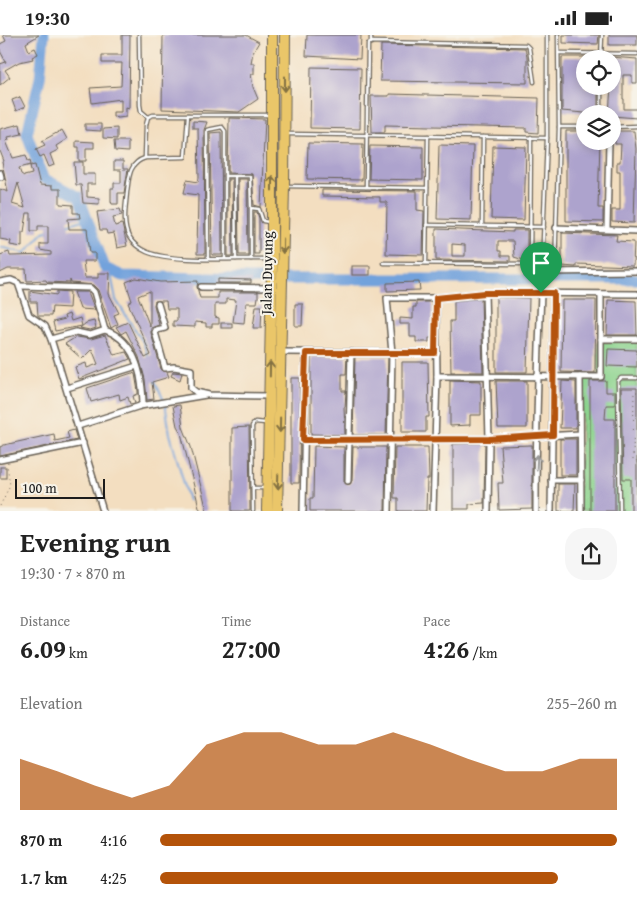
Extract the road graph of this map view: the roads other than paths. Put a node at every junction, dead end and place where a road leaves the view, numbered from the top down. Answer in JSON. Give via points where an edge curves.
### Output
{"nodes":[{"id":1,"x":139,"y":35,"type":"edge"},
{"id":2,"x":371,"y":35,"type":"edge"},
{"id":3,"x":547,"y":35,"type":"edge"},
{"id":4,"x":558,"y":35,"type":"edge"},
{"id":5,"x":602,"y":35,"type":"edge"},
{"id":6,"x":272,"y":40,"type":"edge"},
{"id":7,"x":285,"y":40,"type":"edge"},
{"id":8,"x":370,"y":43,"type":"junction"},
{"id":9,"x":602,"y":50,"type":"edge"},
{"id":10,"x":560,"y":53,"type":"junction"},
{"id":11,"x":576,"y":53,"type":"edge"},
{"id":12,"x":621,"y":53,"type":"edge"},
{"id":13,"x":637,"y":54,"type":"edge"},
{"id":14,"x":534,"y":82,"type":"dead end"},
{"id":15,"x":188,"y":115,"type":"junction"},
{"id":16,"x":272,"y":115,"type":"junction"},
{"id":17,"x":148,"y":117,"type":"junction"},
{"id":18,"x":637,"y":126,"type":"edge"},
{"id":19,"x":559,"y":127,"type":"junction"},
{"id":20,"x":576,"y":127,"type":"edge"},
{"id":21,"x":621,"y":127,"type":"edge"},
{"id":22,"x":285,"y":134,"type":"junction"},
{"id":23,"x":367,"y":135,"type":"junction"},
{"id":24,"x":428,"y":136,"type":"junction"},
{"id":25,"x":483,"y":137,"type":"junction"},
{"id":26,"x":531,"y":137,"type":"junction"},
{"id":27,"x":546,"y":138,"type":"junction"},
{"id":28,"x":609,"y":150,"type":"edge"},
{"id":29,"x":145,"y":157,"type":"junction"},
{"id":30,"x":224,"y":176,"type":"junction"},
{"id":31,"x":235,"y":176,"type":"junction"},
{"id":32,"x":284,"y":186,"type":"junction"},
{"id":33,"x":366,"y":187,"type":"junction"},
{"id":34,"x":427,"y":188,"type":"junction"},
{"id":35,"x":250,"y":208,"type":"junction"},
{"id":36,"x":272,"y":222,"type":"junction"},
{"id":37,"x":283,"y":223,"type":"junction"},
{"id":38,"x":426,"y":225,"type":"junction"},
{"id":39,"x":482,"y":226,"type":"junction"},
{"id":40,"x":530,"y":227,"type":"junction"},
{"id":41,"x":544,"y":227,"type":"junction"},
{"id":42,"x":556,"y":228,"type":"junction"},
{"id":43,"x":607,"y":229,"type":"junction"},
{"id":44,"x":637,"y":231,"type":"edge"},
{"id":45,"x":208,"y":258,"type":"junction"},
{"id":46,"x":225,"y":259,"type":"junction"},
{"id":47,"x":236,"y":259,"type":"junction"},
{"id":48,"x":251,"y":259,"type":"junction"},
{"id":49,"x":271,"y":263,"type":"junction"},
{"id":50,"x":383,"y":263,"type":"dead end"},
{"id":51,"x":426,"y":263,"type":"junction"},
{"id":52,"x":637,"y":271,"type":"edge"},
{"id":53,"x":555,"y":273,"type":"junction"},
{"id":54,"x":542,"y":274,"type":"junction"},
{"id":55,"x":0,"y":282,"type":"edge"},
{"id":56,"x":21,"y":287,"type":"junction"},
{"id":57,"x":201,"y":287,"type":"dead end"},
{"id":58,"x":275,"y":288,"type":"junction"},
{"id":59,"x":541,"y":291,"type":"junction"},
{"id":60,"x":485,"y":293,"type":"junction"},
{"id":61,"x":554,"y":293,"type":"junction"},
{"id":62,"x":601,"y":294,"type":"junction"},
{"id":63,"x":637,"y":294,"type":"edge"},
{"id":64,"x":436,"y":298,"type":"junction"},
{"id":65,"x":158,"y":304,"type":"dead end"},
{"id":66,"x":105,"y":330,"type":"junction"},
{"id":67,"x":51,"y":339,"type":"junction"},
{"id":68,"x":601,"y":339,"type":"junction"},
{"id":69,"x":637,"y":339,"type":"edge"},
{"id":70,"x":281,"y":352,"type":"junction"},
{"id":71,"x":351,"y":352,"type":"junction"},
{"id":72,"x":306,"y":353,"type":"junction"},
{"id":73,"x":392,"y":353,"type":"junction"},
{"id":74,"x":435,"y":353,"type":"junction"},
{"id":75,"x":137,"y":366,"type":"junction"},
{"id":76,"x":437,"y":376,"type":"junction"},
{"id":77,"x":487,"y":376,"type":"junction"},
{"id":78,"x":537,"y":377,"type":"junction"},
{"id":79,"x":580,"y":377,"type":"junction"},
{"id":80,"x":552,"y":378,"type":"junction"},
{"id":81,"x":637,"y":378,"type":"edge"},
{"id":82,"x":67,"y":388,"type":"junction"},
{"id":83,"x":209,"y":395,"type":"junction"},
{"id":84,"x":269,"y":396,"type":"junction"},
{"id":85,"x":140,"y":406,"type":"junction"},
{"id":86,"x":269,"y":423,"type":"junction"},
{"id":87,"x":78,"y":426,"type":"junction"},
{"id":88,"x":580,"y":434,"type":"junction"},
{"id":89,"x":553,"y":435,"type":"junction"},
{"id":90,"x":538,"y":436,"type":"junction"},
{"id":91,"x":435,"y":439,"type":"junction"},
{"id":92,"x":489,"y":439,"type":"junction"},
{"id":93,"x":303,"y":440,"type":"junction"},
{"id":94,"x":349,"y":440,"type":"junction"},
{"id":95,"x":391,"y":440,"type":"junction"},
{"id":96,"x":83,"y":443,"type":"junction"},
{"id":97,"x":268,"y":453,"type":"junction"},
{"id":98,"x":279,"y":453,"type":"junction"},
{"id":99,"x":3,"y":459,"type":"edge"},
{"id":100,"x":581,"y":480,"type":"junction"},
{"id":101,"x":348,"y":481,"type":"dead end"},
{"id":102,"x":551,"y":481,"type":"junction"},
{"id":103,"x":268,"y":488,"type":"junction"},
{"id":104,"x":253,"y":489,"type":"junction"},
{"id":105,"x":103,"y":511,"type":"edge"},
{"id":106,"x":253,"y":511,"type":"edge"},
{"id":107,"x":267,"y":511,"type":"edge"},
{"id":108,"x":277,"y":511,"type":"edge"},
{"id":109,"x":303,"y":511,"type":"edge"},
{"id":110,"x":389,"y":511,"type":"edge"},
{"id":111,"x":433,"y":511,"type":"edge"},
{"id":112,"x":488,"y":511,"type":"edge"},
{"id":113,"x":536,"y":511,"type":"edge"},
{"id":114,"x":551,"y":511,"type":"edge"},
{"id":115,"x":581,"y":511,"type":"edge"},
{"id":116,"x":620,"y":511,"type":"edge"}],
"edges":[{"from":1,"to":17,"type":"lane","via":[[140,105]]},
{"from":2,"to":8,"type":"lane"},
{"from":3,"to":27,"type":"lane"},
{"from":4,"to":10,"type":"lane"},
{"from":5,"to":9,"type":"lane"},
{"from":6,"to":7,"type":"highway"},
{"from":6,"to":16,"type":"highway","name":"Jalan Duyung"},
{"from":7,"to":22,"type":"highway","name":"Jalan Duyung","one_way":true},
{"from":8,"to":14,"type":"lane","via":[[526,45]]},
{"from":8,"to":23,"type":"lane","via":[[367,47]]},
{"from":10,"to":11,"type":"lane"},
{"from":10,"to":19,"type":"lane"},
{"from":12,"to":13,"type":"lane"},
{"from":15,"to":16,"type":"lane"},
{"from":15,"to":17,"type":"lane"},
{"from":15,"to":29,"type":"lane","via":[[185,157]]},
{"from":36,"to":16,"type":"highway","name":"Jalan Duyung","one_way":true},
{"from":17,"to":29,"type":"lane"},
{"from":18,"to":21,"type":"lane"},
{"from":19,"to":20,"type":"lane"},
{"from":19,"to":42,"type":"lane"},
{"from":22,"to":23,"type":"lane"},
{"from":22,"to":32,"type":"highway","name":"Jalan Duyung"},
{"from":23,"to":24,"type":"lane"},
{"from":23,"to":33,"type":"lane"},
{"from":24,"to":25,"type":"lane"},
{"from":24,"to":34,"type":"lane"},
{"from":25,"to":26,"type":"lane"},
{"from":25,"to":39,"type":"lane"},
{"from":26,"to":27,"type":"lane"},
{"from":26,"to":40,"type":"lane"},
{"from":27,"to":41,"type":"lane"},
{"from":28,"to":43,"type":"street"},
{"from":29,"to":45,"type":"lane","via":[[133,164],[129,181],[125,215],[130,239],[137,247],[153,254]]},
{"from":30,"to":31,"type":"lane"},
{"from":30,"to":45,"type":"lane","via":[[225,131],[222,127],[209,128]]},
{"from":30,"to":46,"type":"lane"},
{"from":31,"to":35,"type":"lane","via":[[250,176]]},
{"from":31,"to":47,"type":"lane"},
{"from":32,"to":33,"type":"lane"},
{"from":32,"to":37,"type":"highway","name":"Jalan Duyung"},
{"from":33,"to":34,"type":"lane"},
{"from":34,"to":38,"type":"lane"},
{"from":35,"to":36,"type":"lane","via":[[258,209],[263,221]]},
{"from":35,"to":48,"type":"lane"},
{"from":36,"to":37,"type":"lane"},
{"from":36,"to":49,"type":"highway","name":"Jalan Duyung"},
{"from":37,"to":58,"type":"highway","name":"Jalan Duyung","one_way":true,"via":[[282,267]]},
{"from":38,"to":39,"type":"lane"},
{"from":38,"to":51,"type":"lane"},
{"from":39,"to":40,"type":"lane"},
{"from":40,"to":41,"type":"lane"},
{"from":40,"to":51,"type":"lane","via":[[528,265]]},
{"from":41,"to":54,"type":"lane"},
{"from":42,"to":43,"type":"street"},
{"from":42,"to":53,"type":"lane"},
{"from":43,"to":44,"type":"street"},
{"from":45,"to":46,"type":"lane"},
{"from":46,"to":47,"type":"lane"},
{"from":47,"to":48,"type":"lane"},
{"from":48,"to":49,"type":"lane"},
{"from":49,"to":58,"type":"highway","name":"Jalan Duyung"},
{"from":50,"to":51,"type":"lane"},
{"from":52,"to":53,"type":"street"},
{"from":53,"to":54,"type":"street"},
{"from":54,"to":59,"type":"lane"},
{"from":55,"to":56,"type":"street","via":[[11,280]]},
{"from":56,"to":66,"type":"street","via":[[90,288]]},
{"from":56,"to":67,"type":"street","via":[[29,315],[45,326]]},
{"from":57,"to":58,"type":"street"},
{"from":58,"to":70,"type":"highway","name":"Jalan Duyung"},
{"from":84,"to":58,"type":"highway","name":"Jalan Duyung","one_way":true},
{"from":59,"to":60,"type":"street"},
{"from":59,"to":61,"type":"street"},
{"from":59,"to":78,"type":"street"},
{"from":60,"to":64,"type":"street"},
{"from":60,"to":77,"type":"street"},
{"from":61,"to":62,"type":"street"},
{"from":61,"to":80,"type":"street"},
{"from":62,"to":63,"type":"street"},
{"from":62,"to":68,"type":"street"},
{"from":64,"to":73,"type":"street","via":[[387,298]]},
{"from":64,"to":74,"type":"street"},
{"from":65,"to":83,"type":"street","via":[[165,328],[155,332],[164,367],[191,370],[192,389]]},
{"from":66,"to":67,"type":"street","via":[[90,335],[76,332]]},
{"from":66,"to":75,"type":"street","via":[[123,340],[131,349]]},
{"from":67,"to":82,"type":"street"},
{"from":68,"to":69,"type":"street"},
{"from":68,"to":79,"type":"street","via":[[601,377]]},
{"from":70,"to":72,"type":"street"},
{"from":70,"to":98,"type":"highway","name":"Jalan Duyung","one_way":true},
{"from":71,"to":72,"type":"street"},
{"from":71,"to":73,"type":"street"},
{"from":71,"to":94,"type":"street"},
{"from":72,"to":93,"type":"street"},
{"from":73,"to":74,"type":"street"},
{"from":73,"to":95,"type":"street"},
{"from":74,"to":76,"type":"street"},
{"from":75,"to":82,"type":"street"},
{"from":75,"to":85,"type":"street","via":[[143,399]]},
{"from":76,"to":77,"type":"street"},
{"from":76,"to":91,"type":"street"},
{"from":77,"to":78,"type":"street"},
{"from":77,"to":92,"type":"street"},
{"from":78,"to":80,"type":"street"},
{"from":78,"to":90,"type":"street"},
{"from":79,"to":80,"type":"street"},
{"from":79,"to":88,"type":"street"},
{"from":80,"to":89,"type":"street"},
{"from":81,"to":116,"type":"lane","via":[[618,381]]},
{"from":82,"to":87,"type":"street"},
{"from":83,"to":84,"type":"street"},
{"from":83,"to":85,"type":"street"},
{"from":84,"to":86,"type":"highway","name":"Jalan Duyung"},
{"from":85,"to":87,"type":"street"},
{"from":86,"to":97,"type":"highway","name":"Jalan Duyung"},
{"from":86,"to":104,"type":"lane","via":[[255,422],[252,426]]},
{"from":87,"to":96,"type":"street"},
{"from":88,"to":89,"type":"street"},
{"from":88,"to":100,"type":"street"},
{"from":89,"to":90,"type":"street"},
{"from":89,"to":102,"type":"street"},
{"from":90,"to":92,"type":"street"},
{"from":113,"to":90,"type":"street","one_way":true},
{"from":91,"to":92,"type":"street"},
{"from":91,"to":95,"type":"street"},
{"from":91,"to":111,"type":"street"},
{"from":92,"to":112,"type":"street"},
{"from":93,"to":94,"type":"street"},
{"from":93,"to":109,"type":"street"},
{"from":94,"to":95,"type":"street"},
{"from":94,"to":101,"type":"street"},
{"from":95,"to":110,"type":"street"},
{"from":96,"to":99,"type":"street"},
{"from":96,"to":105,"type":"street"},
{"from":97,"to":98,"type":"highway"},
{"from":97,"to":103,"type":"highway","name":"Jalan Duyung"},
{"from":98,"to":108,"type":"highway","name":"Jalan Duyung","one_way":true},
{"from":100,"to":102,"type":"street"},
{"from":100,"to":115,"type":"street"},
{"from":102,"to":114,"type":"street"},
{"from":103,"to":104,"type":"lane"},
{"from":103,"to":107,"type":"highway","name":"Jalan Duyung"},
{"from":104,"to":106,"type":"lane"}]}
